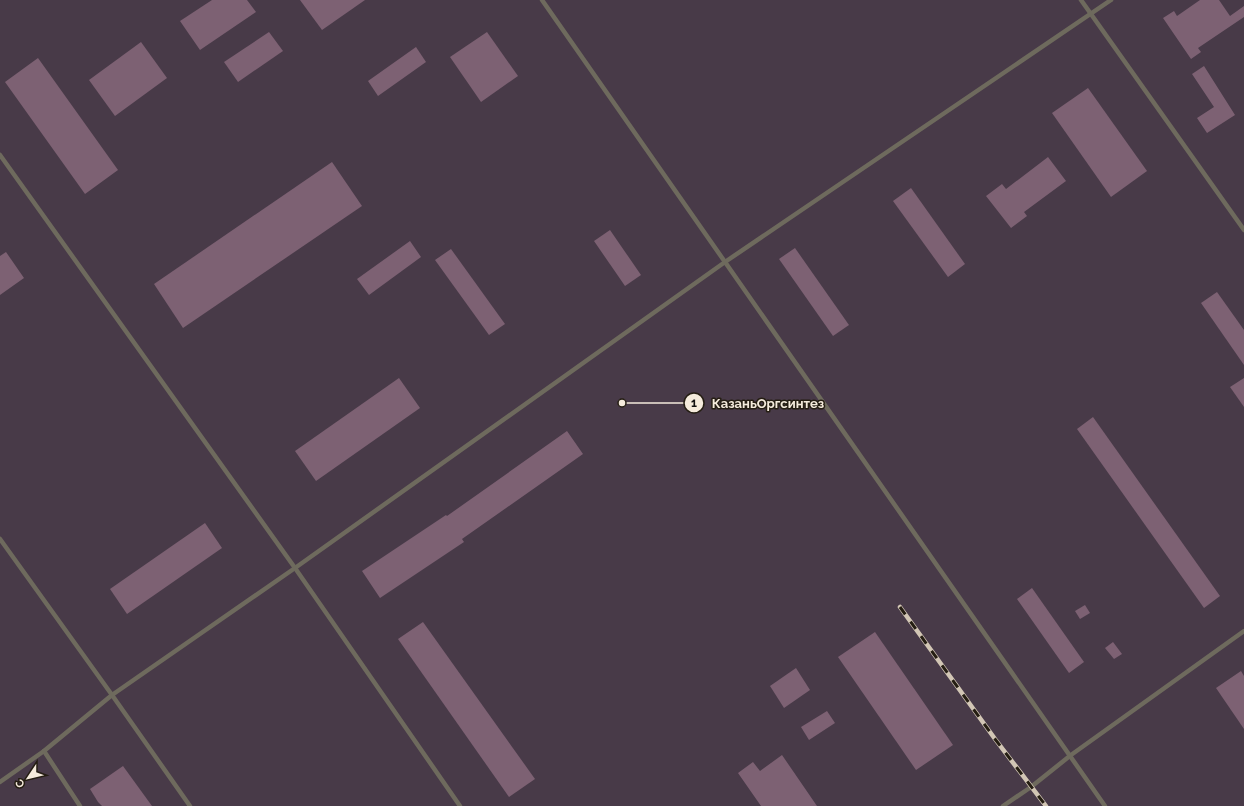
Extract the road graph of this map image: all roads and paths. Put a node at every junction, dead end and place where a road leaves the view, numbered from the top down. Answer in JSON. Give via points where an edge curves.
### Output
{"nodes":[{"id":1,"x":542,"y":0,"type":"edge"},
{"id":2,"x":1081,"y":0,"type":"edge"},
{"id":3,"x":1111,"y":0,"type":"edge"},
{"id":4,"x":1091,"y":15,"type":"junction"},
{"id":5,"x":0,"y":155,"type":"edge"},
{"id":6,"x":1244,"y":230,"type":"edge"},
{"id":7,"x":725,"y":262,"type":"junction"},
{"id":8,"x":0,"y":539,"type":"edge"},
{"id":9,"x":295,"y":568,"type":"junction"},
{"id":10,"x":1244,"y":630,"type":"edge"},
{"id":11,"x":112,"y":695,"type":"junction"},
{"id":12,"x":44,"y":751,"type":"junction"},
{"id":13,"x":1071,"y":755,"type":"junction"},
{"id":14,"x":0,"y":782,"type":"edge"},
{"id":15,"x":80,"y":806,"type":"edge"},
{"id":16,"x":190,"y":806,"type":"edge"},
{"id":17,"x":460,"y":806,"type":"edge"},
{"id":18,"x":1004,"y":806,"type":"edge"},
{"id":19,"x":1105,"y":806,"type":"edge"}],
"edges":[{"from":1,"to":7,"type":"lane"},
{"from":2,"to":4,"type":"lane"},
{"from":3,"to":4,"type":"lane"},
{"from":4,"to":6,"type":"lane"},
{"from":4,"to":7,"type":"lane"},
{"from":5,"to":9,"type":"lane"},
{"from":7,"to":9,"type":"lane"},
{"from":7,"to":13,"type":"lane"},
{"from":8,"to":11,"type":"lane"},
{"from":9,"to":11,"type":"lane"},
{"from":9,"to":17,"type":"lane"},
{"from":10,"to":13,"type":"lane"},
{"from":11,"to":12,"type":"lane"},
{"from":11,"to":16,"type":"lane"},
{"from":12,"to":14,"type":"lane"},
{"from":12,"to":15,"type":"lane"},
{"from":13,"to":18,"type":"lane"},
{"from":13,"to":19,"type":"lane"}]}
